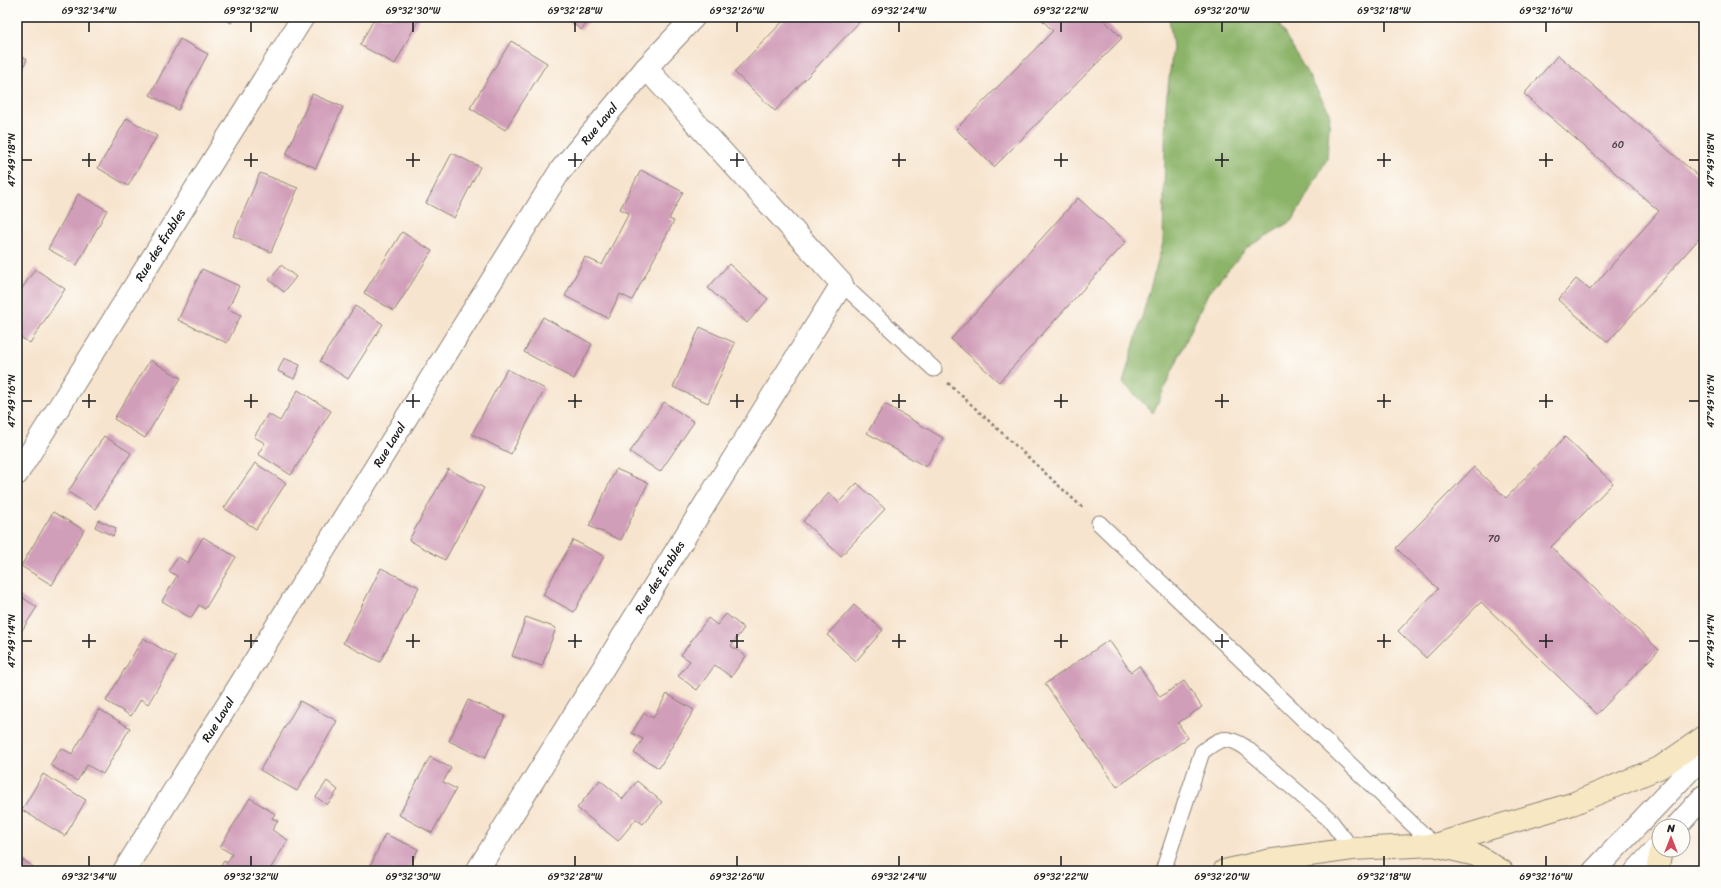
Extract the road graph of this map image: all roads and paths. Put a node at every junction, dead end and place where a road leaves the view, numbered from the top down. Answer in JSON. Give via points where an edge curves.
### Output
{"nodes":[{"id":1,"x":303,"y":17,"type":"edge"},
{"id":2,"x":694,"y":17,"type":"edge"},
{"id":3,"x":646,"y":68,"type":"junction"},
{"id":4,"x":842,"y":284,"type":"junction"},
{"id":5,"x":934,"y":369,"type":"joint"},
{"id":6,"x":17,"y":474,"type":"edge"},
{"id":7,"x":1099,"y":523,"type":"joint"},
{"id":8,"x":1704,"y":738,"type":"edge"},
{"id":9,"x":1704,"y":755,"type":"edge"},
{"id":10,"x":1704,"y":796,"type":"edge"},
{"id":11,"x":1684,"y":818,"type":"edge"},
{"id":12,"x":1434,"y":845,"type":"junction"},
{"id":13,"x":1352,"y":849,"type":"junction"},
{"id":14,"x":1651,"y":855,"type":"edge"},
{"id":15,"x":1660,"y":858,"type":"edge"},
{"id":16,"x":124,"y":871,"type":"edge"},
{"id":17,"x":477,"y":871,"type":"edge"},
{"id":18,"x":1163,"y":871,"type":"edge"},
{"id":19,"x":1224,"y":871,"type":"edge"},
{"id":20,"x":1502,"y":871,"type":"edge"},
{"id":21,"x":1594,"y":871,"type":"edge"},
{"id":22,"x":1636,"y":871,"type":"edge"},
{"id":23,"x":1657,"y":871,"type":"edge"}],
"edges":[{"from":1,"to":6,"type":"street","name":"Rue des Érables"},
{"from":2,"to":3,"type":"street","name":"Rue Laval"},
{"from":3,"to":4,"type":"street"},
{"from":3,"to":16,"type":"street","name":"Rue Laval","via":[[560,171]]},
{"from":4,"to":5,"type":"lane"},
{"from":4,"to":17,"type":"street","name":"Rue des Érables"},
{"from":5,"to":7,"type":"path"},
{"from":7,"to":12,"type":"lane"},
{"from":8,"to":12,"type":"street","via":[[1661,767],[1572,804]]},
{"from":9,"to":21,"type":"street"},
{"from":10,"to":11,"type":"street"},
{"from":12,"to":13,"type":"street"},
{"from":12,"to":20,"type":"street","via":[[1476,855]]},
{"from":13,"to":18,"type":"lane","via":[[1329,819],[1245,747],[1233,739],[1222,740],[1202,752]]},
{"from":13,"to":19,"type":"street","via":[[1267,861]]},
{"from":14,"to":22,"type":"street"},
{"from":15,"to":23,"type":"street"}]}
